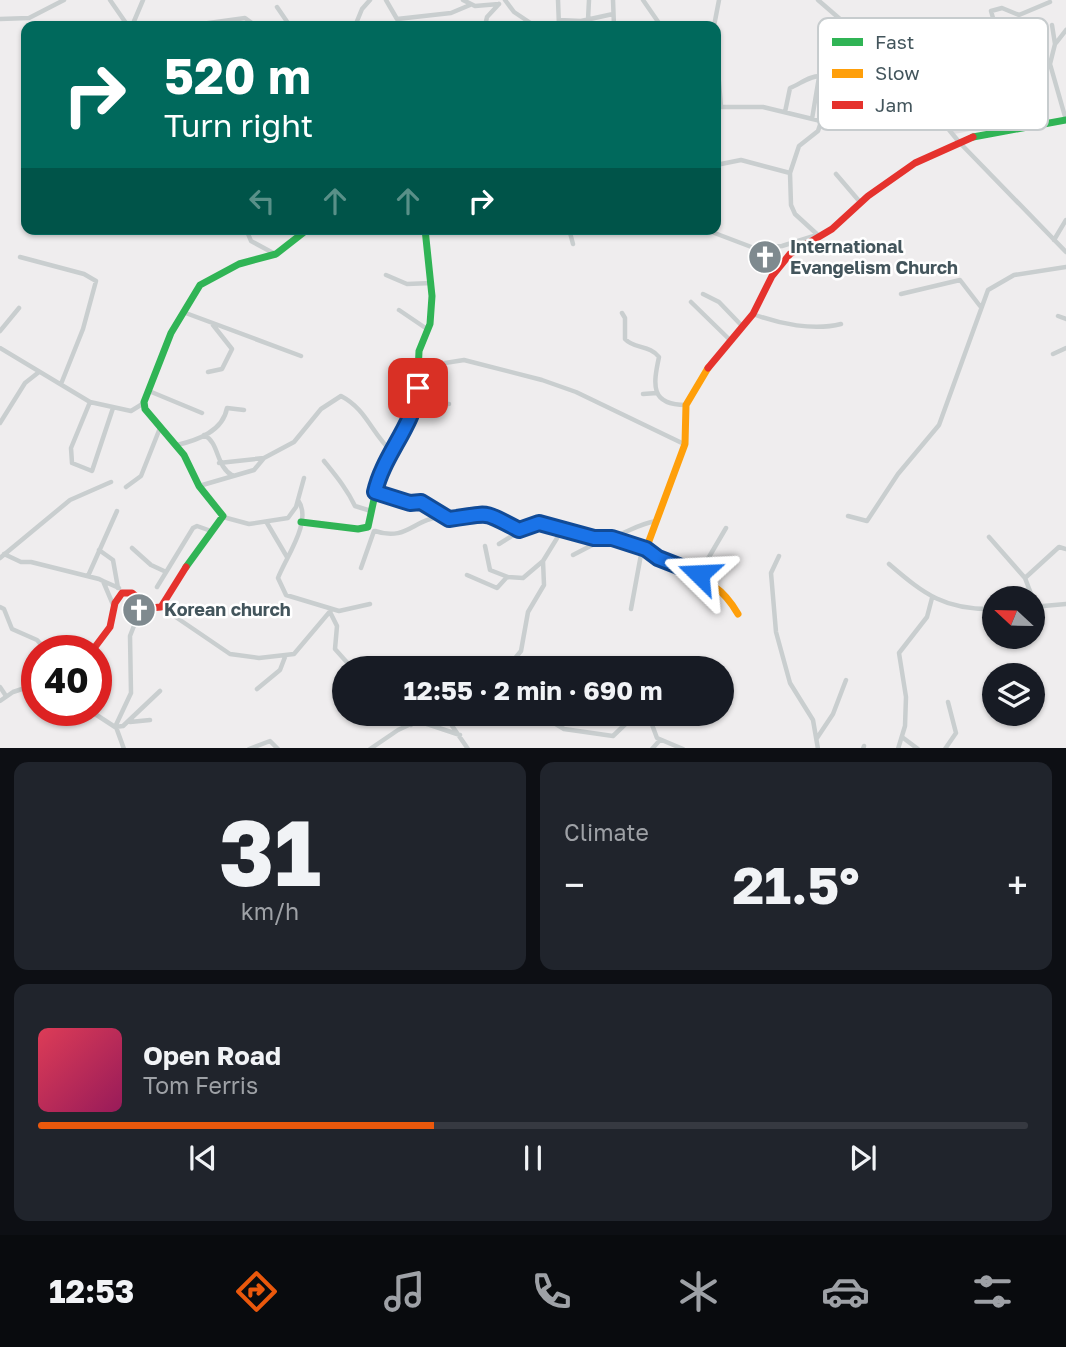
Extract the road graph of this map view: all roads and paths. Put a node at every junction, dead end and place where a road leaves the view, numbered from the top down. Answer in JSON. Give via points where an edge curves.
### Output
{"nodes":[{"id":1,"x":64,"y":0,"type":"edge"},
{"id":2,"x":110,"y":0,"type":"edge"},
{"id":3,"x":143,"y":0,"type":"edge"},
{"id":4,"x":370,"y":0,"type":"edge"},
{"id":5,"x":386,"y":0,"type":"edge"},
{"id":6,"x":463,"y":0,"type":"edge"},
{"id":7,"x":558,"y":0,"type":"edge"},
{"id":8,"x":589,"y":0,"type":"edge"},
{"id":9,"x":613,"y":0,"type":"edge"},
{"id":10,"x":643,"y":0,"type":"edge"},
{"id":11,"x":719,"y":0,"type":"edge"},
{"id":12,"x":818,"y":0,"type":"edge"},
{"id":13,"x":502,"y":1,"type":"edge"},
{"id":14,"x":1051,"y":2,"type":"dead end"},
{"id":15,"x":470,"y":5,"type":"junction"},
{"id":16,"x":277,"y":7,"type":"dead end"},
{"id":17,"x":613,"y":15,"type":"junction"},
{"id":18,"x":839,"y":18,"type":"edge"},
{"id":19,"x":993,"y":18,"type":"edge"},
{"id":20,"x":0,"y":19,"type":"edge"},
{"id":21,"x":126,"y":21,"type":"edge"},
{"id":22,"x":132,"y":21,"type":"edge"},
{"id":23,"x":223,"y":21,"type":"edge"},
{"id":24,"x":249,"y":21,"type":"edge"},
{"id":25,"x":287,"y":21,"type":"edge"},
{"id":26,"x":357,"y":21,"type":"edge"},
{"id":27,"x":486,"y":21,"type":"edge"},
{"id":28,"x":528,"y":21,"type":"edge"},
{"id":29,"x":559,"y":21,"type":"edge"},
{"id":30,"x":587,"y":21,"type":"joint"},
{"id":31,"x":614,"y":21,"type":"edge"},
{"id":32,"x":658,"y":21,"type":"edge"},
{"id":33,"x":715,"y":21,"type":"edge"},
{"id":34,"x":1052,"y":25,"type":"dead end"},
{"id":35,"x":1066,"y":30,"type":"edge"},
{"id":36,"x":1055,"y":44,"type":"junction"},
{"id":37,"x":818,"y":77,"type":"edge"},
{"id":38,"x":818,"y":92,"type":"edge"},
{"id":39,"x":721,"y":107,"type":"edge"},
{"id":40,"x":786,"y":112,"type":"junction"},
{"id":41,"x":812,"y":119,"type":"junction"},
{"id":42,"x":818,"y":120,"type":"edge"},
{"id":43,"x":1066,"y":120,"type":"edge"},
{"id":44,"x":1048,"y":123,"type":"edge"},
{"id":45,"x":819,"y":130,"type":"edge"},
{"id":46,"x":948,"y":130,"type":"edge"},
{"id":47,"x":1008,"y":130,"type":"edge"},
{"id":48,"x":958,"y":142,"type":"junction"},
{"id":49,"x":721,"y":164,"type":"edge"},
{"id":50,"x":790,"y":173,"type":"junction"},
{"id":51,"x":836,"y":174,"type":"dead end"},
{"id":52,"x":861,"y":203,"type":"junction"},
{"id":53,"x":1066,"y":220,"type":"edge"},
{"id":54,"x":247,"y":235,"type":"edge"},
{"id":55,"x":301,"y":235,"type":"edge"},
{"id":56,"x":426,"y":235,"type":"edge"},
{"id":57,"x":571,"y":235,"type":"edge"},
{"id":58,"x":720,"y":235,"type":"edge"},
{"id":59,"x":819,"y":236,"type":"junction"},
{"id":60,"x":1054,"y":240,"type":"junction"},
{"id":61,"x":573,"y":244,"type":"dead end"},
{"id":62,"x":1066,"y":252,"type":"edge"},
{"id":63,"x":276,"y":254,"type":"junction"},
{"id":64,"x":20,"y":257,"type":"dead end"},
{"id":65,"x":1066,"y":267,"type":"edge"},
{"id":66,"x":386,"y":275,"type":"dead end"},
{"id":67,"x":432,"y":283,"type":"junction"},
{"id":68,"x":703,"y":294,"type":"dead end"},
{"id":69,"x":901,"y":294,"type":"dead end"},
{"id":70,"x":691,"y":302,"type":"dead end"},
{"id":71,"x":980,"y":307,"type":"junction"},
{"id":72,"x":19,"y":308,"type":"dead end"},
{"id":73,"x":398,"y":310,"type":"dead end"},
{"id":74,"x":183,"y":312,"type":"junction"},
{"id":75,"x":622,"y":313,"type":"dead end"},
{"id":76,"x":753,"y":314,"type":"junction"},
{"id":77,"x":1058,"y":316,"type":"dead end"},
{"id":78,"x":1066,"y":319,"type":"edge"},
{"id":79,"x":841,"y":324,"type":"dead end"},
{"id":80,"x":213,"y":325,"type":"junction"},
{"id":81,"x":743,"y":328,"type":"junction"},
{"id":82,"x":428,"y":329,"type":"junction"},
{"id":83,"x":0,"y":331,"type":"edge"},
{"id":84,"x":731,"y":341,"type":"junction"},
{"id":85,"x":0,"y":348,"type":"edge"},
{"id":86,"x":1066,"y":348,"type":"edge"},
{"id":87,"x":1054,"y":354,"type":"dead end"},
{"id":88,"x":301,"y":356,"type":"dead end"},
{"id":89,"x":419,"y":371,"type":"junction"},
{"id":90,"x":40,"y":372,"type":"junction"},
{"id":91,"x":208,"y":372,"type":"dead end"},
{"id":92,"x":61,"y":384,"type":"junction"},
{"id":93,"x":148,"y":391,"type":"junction"},
{"id":94,"x":657,"y":393,"type":"junction"},
{"id":95,"x":643,"y":394,"type":"dead end"},
{"id":96,"x":90,"y":402,"type":"junction"},
{"id":97,"x":144,"y":402,"type":"junction"},
{"id":98,"x":416,"y":403,"type":"junction"},
{"id":99,"x":449,"y":404,"type":"dead end"},
{"id":100,"x":687,"y":405,"type":"junction"},
{"id":101,"x":113,"y":408,"type":"junction"},
{"id":102,"x":244,"y":410,"type":"dead end"},
{"id":103,"x":202,"y":413,"type":"dead end"},
{"id":104,"x":0,"y":423,"type":"edge"},
{"id":105,"x":160,"y":428,"type":"junction"},
{"id":106,"x":204,"y":435,"type":"junction"},
{"id":107,"x":685,"y":444,"type":"junction"},
{"id":108,"x":177,"y":445,"type":"junction"},
{"id":109,"x":391,"y":451,"type":"junction"},
{"id":110,"x":264,"y":458,"type":"junction"},
{"id":111,"x":324,"y":461,"type":"dead end"},
{"id":112,"x":219,"y":463,"type":"junction"},
{"id":113,"x":234,"y":476,"type":"junction"},
{"id":114,"x":304,"y":478,"type":"dead end"},
{"id":115,"x":111,"y":482,"type":"dead end"},
{"id":116,"x":199,"y":486,"type":"junction"},
{"id":117,"x":126,"y":487,"type":"dead end"},
{"id":118,"x":375,"y":492,"type":"junction"},
{"id":119,"x":298,"y":500,"type":"junction"},
{"id":120,"x":117,"y":511,"type":"dead end"},
{"id":121,"x":371,"y":511,"type":"junction"},
{"id":122,"x":223,"y":516,"type":"junction"},
{"id":123,"x":848,"y":516,"type":"dead end"},
{"id":124,"x":443,"y":517,"type":"junction"},
{"id":125,"x":656,"y":521,"type":"junction"},
{"id":126,"x":301,"y":522,"type":"junction"},
{"id":127,"x":267,"y":523,"type":"junction"},
{"id":128,"x":726,"y":528,"type":"dead end"},
{"id":129,"x":371,"y":529,"type":"junction"},
{"id":130,"x":519,"y":530,"type":"junction"},
{"id":131,"x":562,"y":530,"type":"junction"},
{"id":132,"x":212,"y":531,"type":"junction"},
{"id":133,"x":989,"y":537,"type":"dead end"},
{"id":134,"x":612,"y":538,"type":"junction"},
{"id":135,"x":602,"y":540,"type":"junction"},
{"id":136,"x":499,"y":544,"type":"dead end"},
{"id":137,"x":485,"y":546,"type":"dead end"},
{"id":138,"x":132,"y":548,"type":"dead end"},
{"id":139,"x":644,"y":549,"type":"junction"},
{"id":140,"x":1066,"y":549,"type":"edge"},
{"id":141,"x":99,"y":550,"type":"junction"},
{"id":142,"x":573,"y":555,"type":"dead end"},
{"id":143,"x":2,"y":556,"type":"edge"},
{"id":144,"x":779,"y":556,"type":"dead end"},
{"id":145,"x":288,"y":558,"type":"junction"},
{"id":146,"x":543,"y":561,"type":"junction"},
{"id":147,"x":889,"y":564,"type":"dead end"},
{"id":148,"x":361,"y":568,"type":"dead end"},
{"id":149,"x":164,"y":571,"type":"junction"},
{"id":150,"x":699,"y":574,"type":"junction"},
{"id":151,"x":467,"y":575,"type":"dead end"},
{"id":152,"x":88,"y":576,"type":"junction"},
{"id":153,"x":508,"y":577,"type":"junction"},
{"id":154,"x":1025,"y":578,"type":"junction"},
{"id":155,"x":103,"y":582,"type":"junction"},
{"id":156,"x":1027,"y":586,"type":"edge"},
{"id":157,"x":157,"y":587,"type":"dead end"},
{"id":158,"x":122,"y":590,"type":"junction"},
{"id":159,"x":932,"y":598,"type":"junction"},
{"id":160,"x":370,"y":604,"type":"dead end"},
{"id":161,"x":1066,"y":604,"type":"edge"},
{"id":162,"x":1045,"y":606,"type":"edge"},
{"id":163,"x":0,"y":607,"type":"edge"},
{"id":164,"x":114,"y":607,"type":"junction"},
{"id":165,"x":147,"y":607,"type":"junction"},
{"id":166,"x":161,"y":607,"type":"junction"},
{"id":167,"x":631,"y":609,"type":"dead end"},
{"id":168,"x":982,"y":609,"type":"edge"},
{"id":169,"x":331,"y":611,"type":"junction"},
{"id":170,"x":738,"y":614,"type":"dead end"},
{"id":171,"x":26,"y":635,"type":"edge"},
{"id":172,"x":104,"y":635,"type":"edge"},
{"id":173,"x":341,"y":656,"type":"edge"},
{"id":174,"x":519,"y":656,"type":"edge"},
{"id":175,"x":285,"y":657,"type":"junction"},
{"id":176,"x":846,"y":680,"type":"dead end"},
{"id":177,"x":0,"y":687,"type":"edge"},
{"id":178,"x":257,"y":689,"type":"dead end"},
{"id":179,"x":21,"y":690,"type":"edge"},
{"id":180,"x":160,"y":691,"type":"dead end"},
{"id":181,"x":6,"y":695,"type":"junction"},
{"id":182,"x":0,"y":701,"type":"edge"},
{"id":183,"x":948,"y":702,"type":"dead end"},
{"id":184,"x":150,"y":720,"type":"dead end"},
{"id":185,"x":129,"y":721,"type":"junction"},
{"id":186,"x":112,"y":724,"type":"edge"},
{"id":187,"x":409,"y":726,"type":"edge"},
{"id":188,"x":433,"y":726,"type":"edge"},
{"id":189,"x":453,"y":726,"type":"edge"},
{"id":190,"x":559,"y":726,"type":"edge"},
{"id":191,"x":623,"y":726,"type":"edge"},
{"id":192,"x":654,"y":726,"type":"edge"},
{"id":193,"x":116,"y":727,"type":"junction"},
{"id":194,"x":460,"y":735,"type":"junction"},
{"id":195,"x":902,"y":737,"type":"junction"},
{"id":196,"x":817,"y":739,"type":"junction"},
{"id":197,"x":660,"y":740,"type":"junction"},
{"id":198,"x":124,"y":748,"type":"edge"},
{"id":199,"x":249,"y":748,"type":"edge"},
{"id":200,"x":278,"y":748,"type":"edge"},
{"id":201,"x":370,"y":748,"type":"edge"},
{"id":202,"x":468,"y":748,"type":"edge"},
{"id":203,"x":652,"y":748,"type":"edge"},
{"id":204,"x":683,"y":748,"type":"edge"},
{"id":205,"x":818,"y":748,"type":"edge"},
{"id":206,"x":898,"y":748,"type":"edge"},
{"id":207,"x":918,"y":748,"type":"edge"},
{"id":208,"x":945,"y":748,"type":"edge"}],
"edges":[{"from":1,"to":20,"type":"street","via":[[29,18]]},
{"from":2,"to":21,"type":"street"},
{"from":3,"to":22,"type":"street"},
{"from":4,"to":26,"type":"street"},
{"from":5,"to":15,"type":"street","via":[[397,19],[451,13]]},
{"from":6,"to":15,"type":"street"},
{"from":7,"to":29,"type":"street"},
{"from":8,"to":30,"type":"street"},
{"from":9,"to":17,"type":"street"},
{"from":10,"to":32,"type":"street"},
{"from":11,"to":33,"type":"street"},
{"from":12,"to":18,"type":"street"},
{"from":13,"to":15,"type":"street"},
{"from":13,"to":27,"type":"street"},
{"from":13,"to":28,"type":"street"},
{"from":14,"to":19,"type":"street","via":[[1019,15],[1002,8],[991,11]]},
{"from":16,"to":25,"type":"street"},
{"from":17,"to":30,"type":"street"},
{"from":17,"to":31,"type":"street"},
{"from":23,"to":24,"type":"street"},
{"from":34,"to":36,"type":"street"},
{"from":35,"to":36,"type":"street"},
{"from":36,"to":43,"type":"street","via":[[1050,64]]},
{"from":37,"to":40,"type":"street","via":[[790,88]]},
{"from":38,"to":41,"type":"street"},
{"from":39,"to":40,"type":"street"},
{"from":40,"to":41,"type":"street"},
{"from":41,"to":42,"type":"street"},
{"from":43,"to":44,"type":"street"},
{"from":45,"to":50,"type":"street","via":[[799,146]]},
{"from":46,"to":48,"type":"street"},
{"from":47,"to":48,"type":"street"},
{"from":48,"to":52,"type":"street","via":[[907,168]]},
{"from":48,"to":60,"type":"street"},
{"from":49,"to":50,"type":"street","via":[[741,160]]},
{"from":50,"to":59,"type":"street","via":[[794,214]]},
{"from":51,"to":52,"type":"street"},
{"from":52,"to":59,"type":"street"},
{"from":53,"to":60,"type":"street"},
{"from":54,"to":63,"type":"street","via":[[259,248]]},
{"from":55,"to":63,"type":"street"},
{"from":56,"to":67,"type":"street"},
{"from":57,"to":61,"type":"street"},
{"from":58,"to":59,"type":"street","via":[[754,248]]},
{"from":59,"to":76,"type":"street","via":[[782,262]]},
{"from":60,"to":62,"type":"street"},
{"from":63,"to":74,"type":"street","via":[[239,264],[205,281]]},
{"from":64,"to":92,"type":"street","via":[[96,281]]},
{"from":65,"to":71,"type":"street","via":[[1014,275],[996,283]]},
{"from":66,"to":67,"type":"street","via":[[412,285]]},
{"from":67,"to":82,"type":"street"},
{"from":68,"to":81,"type":"street","via":[[719,302]]},
{"from":69,"to":71,"type":"street","via":[[960,281]]},
{"from":70,"to":84,"type":"street"},
{"from":71,"to":123,"type":"street","via":[[939,425],[867,521]]},
{"from":72,"to":83,"type":"street"},
{"from":73,"to":82,"type":"street"},
{"from":74,"to":80,"type":"street"},
{"from":74,"to":93,"type":"street"},
{"from":75,"to":94,"type":"street","via":[[629,344],[652,350],[659,357],[654,379]]},
{"from":76,"to":79,"type":"street","via":[[822,327]]},
{"from":76,"to":81,"type":"street"},
{"from":77,"to":78,"type":"street"},
{"from":80,"to":88,"type":"street"},
{"from":80,"to":91,"type":"street","via":[[232,349],[225,366]]},
{"from":81,"to":84,"type":"street"},
{"from":82,"to":89,"type":"street","via":[[421,344]]},
{"from":84,"to":100,"type":"street","via":[[711,363]]},
{"from":85,"to":90,"type":"street"},
{"from":86,"to":87,"type":"street"},
{"from":89,"to":98,"type":"street"},
{"from":89,"to":107,"type":"street","via":[[464,360],[542,380]]},
{"from":90,"to":92,"type":"street"},
{"from":90,"to":104,"type":"street","via":[[25,383]]},
{"from":92,"to":96,"type":"street"},
{"from":93,"to":97,"type":"street"},
{"from":93,"to":103,"type":"street"},
{"from":94,"to":95,"type":"street"},
{"from":94,"to":100,"type":"street","via":[[668,403]]},
{"from":96,"to":101,"type":"street"},
{"from":96,"to":101,"type":"street","via":[[70,454],[72,463],[92,471]]},
{"from":97,"to":101,"type":"street","via":[[131,411]]},
{"from":97,"to":105,"type":"street"},
{"from":98,"to":99,"type":"street"},
{"from":98,"to":109,"type":"street"},
{"from":100,"to":107,"type":"street"},
{"from":102,"to":106,"type":"street","via":[[228,408],[223,422]]},
{"from":105,"to":108,"type":"street"},
{"from":105,"to":117,"type":"street","via":[[141,476]]},
{"from":106,"to":108,"type":"street"},
{"from":106,"to":112,"type":"street","via":[[213,441]]},
{"from":107,"to":125,"type":"street"},
{"from":108,"to":116,"type":"street"},
{"from":109,"to":110,"type":"street","via":[[364,413],[341,396],[321,409],[289,445]]},
{"from":109,"to":118,"type":"street"},
{"from":110,"to":112,"type":"street"},
{"from":110,"to":113,"type":"street","via":[[250,472]]},
{"from":111,"to":121,"type":"street","via":[[355,506]]},
{"from":112,"to":113,"type":"street"},
{"from":113,"to":116,"type":"street"},
{"from":114,"to":119,"type":"street"},
{"from":115,"to":143,"type":"street","via":[[69,500]]},
{"from":116,"to":122,"type":"street"},
{"from":118,"to":121,"type":"street"},
{"from":118,"to":124,"type":"street","via":[[421,502]]},
{"from":119,"to":126,"type":"street","via":[[303,510]]},
{"from":119,"to":127,"type":"street","via":[[288,519]]},
{"from":120,"to":141,"type":"street"},
{"from":121,"to":129,"type":"street"},
{"from":122,"to":127,"type":"street","via":[[249,524]]},
{"from":122,"to":132,"type":"street"},
{"from":124,"to":129,"type":"street","via":[[398,535]]},
{"from":124,"to":130,"type":"street","via":[[489,514]]},
{"from":125,"to":134,"type":"street"},
{"from":125,"to":139,"type":"street"},
{"from":126,"to":129,"type":"street"},
{"from":126,"to":145,"type":"street"},
{"from":127,"to":145,"type":"street"},
{"from":128,"to":150,"type":"street"},
{"from":129,"to":148,"type":"street"},
{"from":130,"to":131,"type":"street","via":[[539,523]]},
{"from":130,"to":136,"type":"street"},
{"from":131,"to":135,"type":"street"},
{"from":131,"to":146,"type":"street"},
{"from":132,"to":149,"type":"street","via":[[193,528]]},
{"from":132,"to":166,"type":"street"},
{"from":133,"to":154,"type":"street"},
{"from":134,"to":135,"type":"street"},
{"from":134,"to":139,"type":"street"},
{"from":135,"to":142,"type":"street"},
{"from":137,"to":153,"type":"street","via":[[490,570]]},
{"from":138,"to":149,"type":"street"},
{"from":139,"to":150,"type":"street"},
{"from":139,"to":167,"type":"street"},
{"from":140,"to":154,"type":"street","via":[[1059,547]]},
{"from":141,"to":152,"type":"street"},
{"from":141,"to":158,"type":"street","via":[[113,560]]},
{"from":143,"to":152,"type":"street"},
{"from":144,"to":196,"type":"street","via":[[771,573],[776,632],[790,683],[813,720]]},
{"from":145,"to":169,"type":"street","via":[[278,578],[286,594]]},
{"from":146,"to":153,"type":"street","via":[[523,578]]},
{"from":146,"to":174,"type":"street","via":[[544,585],[528,612]]},
{"from":147,"to":159,"type":"street"},
{"from":149,"to":157,"type":"street"},
{"from":150,"to":170,"type":"street","via":[[721,590]]},
{"from":151,"to":153,"type":"street","via":[[497,589]]},
{"from":152,"to":155,"type":"street"},
{"from":154,"to":156,"type":"street"},
{"from":155,"to":158,"type":"street"},
{"from":155,"to":164,"type":"street"},
{"from":158,"to":164,"type":"street"},
{"from":158,"to":165,"type":"street","via":[[136,595]]},
{"from":159,"to":168,"type":"street","via":[[961,608]]},
{"from":159,"to":195,"type":"street","via":[[927,617],[899,653],[906,697]]},
{"from":160,"to":169,"type":"street"},
{"from":161,"to":162,"type":"street"},
{"from":163,"to":171,"type":"street","via":[[12,629]]},
{"from":164,"to":172,"type":"street"},
{"from":165,"to":166,"type":"street"},
{"from":165,"to":193,"type":"street","via":[[130,636],[131,693]]},
{"from":166,"to":175,"type":"street","via":[[230,654]]},
{"from":169,"to":173,"type":"street","via":[[337,626],[335,649]]},
{"from":169,"to":175,"type":"street","via":[[300,649]]},
{"from":175,"to":178,"type":"street","via":[[280,670]]},
{"from":176,"to":196,"type":"street"},
{"from":177,"to":181,"type":"street"},
{"from":179,"to":181,"type":"street"},
{"from":180,"to":185,"type":"street"},
{"from":181,"to":182,"type":"street"},
{"from":183,"to":208,"type":"street","via":[[956,733]]},
{"from":184,"to":185,"type":"street"},
{"from":185,"to":193,"type":"street"},
{"from":186,"to":193,"type":"street"},
{"from":187,"to":201,"type":"street"},
{"from":188,"to":194,"type":"street"},
{"from":189,"to":194,"type":"street"},
{"from":190,"to":191,"type":"street","via":[[613,736]]},
{"from":192,"to":197,"type":"street"},
{"from":193,"to":198,"type":"street"},
{"from":194,"to":202,"type":"street"},
{"from":195,"to":206,"type":"street"},
{"from":195,"to":207,"type":"street"},
{"from":196,"to":205,"type":"street"},
{"from":197,"to":203,"type":"street"},
{"from":197,"to":204,"type":"street"},
{"from":199,"to":200,"type":"street","via":[[270,741]]}]}
